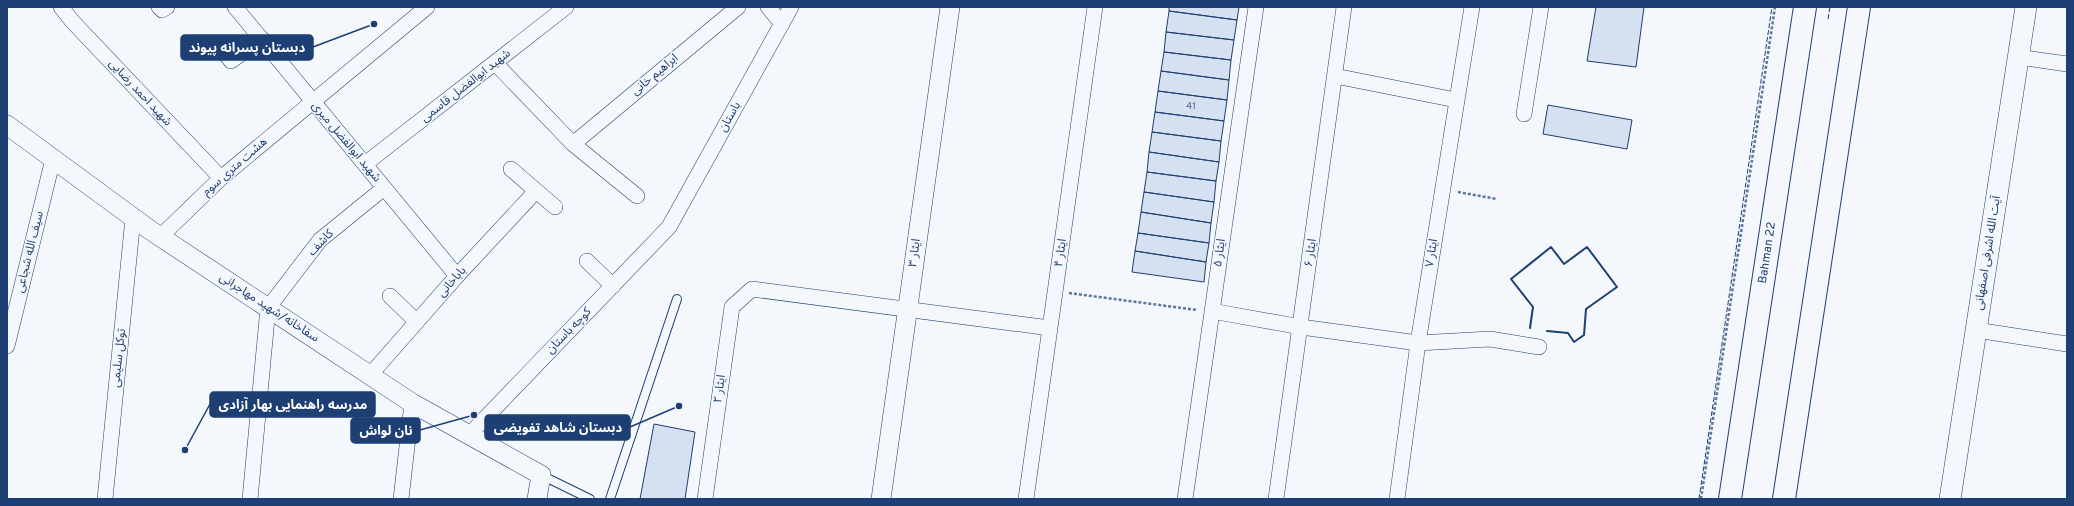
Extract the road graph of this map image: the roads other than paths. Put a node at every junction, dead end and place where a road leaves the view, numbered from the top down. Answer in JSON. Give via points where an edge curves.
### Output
{"nodes":[{"id":1,"x":61,"y":7,"type":"edge"},
{"id":2,"x":159,"y":7,"type":"edge"},
{"id":3,"x":167,"y":7,"type":"edge"},
{"id":4,"x":235,"y":7,"type":"edge"},
{"id":5,"x":427,"y":7,"type":"edge"},
{"id":6,"x":566,"y":7,"type":"edge"},
{"id":7,"x":738,"y":7,"type":"edge"},
{"id":8,"x":768,"y":7,"type":"edge"},
{"id":9,"x":791,"y":7,"type":"edge"},
{"id":10,"x":950,"y":7,"type":"edge"},
{"id":11,"x":1095,"y":7,"type":"edge"},
{"id":12,"x":1256,"y":7,"type":"edge"},
{"id":13,"x":1344,"y":7,"type":"edge"},
{"id":14,"x":1472,"y":7,"type":"edge"},
{"id":15,"x":1542,"y":7,"type":"edge"},
{"id":16,"x":1805,"y":7,"type":"edge"},
{"id":17,"x":1858,"y":7,"type":"edge"},
{"id":18,"x":2026,"y":7,"type":"edge"},
{"id":19,"x":782,"y":24,"type":"junction"},
{"id":20,"x":262,"y":40,"type":"junction"},
{"id":21,"x":221,"y":48,"type":"dead end"},
{"id":22,"x":2018,"y":57,"type":"junction"},
{"id":23,"x":495,"y":64,"type":"junction"},
{"id":24,"x":2067,"y":64,"type":"edge"},
{"id":25,"x":1335,"y":76,"type":"junction"},
{"id":26,"x":1456,"y":100,"type":"junction"},
{"id":27,"x":312,"y":101,"type":"junction"},
{"id":28,"x":1524,"y":114,"type":"dead end"},
{"id":29,"x":7,"y":125,"type":"edge"},
{"id":30,"x":573,"y":144,"type":"junction"},
{"id":31,"x":53,"y":159,"type":"junction"},
{"id":32,"x":365,"y":164,"type":"junction"},
{"id":33,"x":511,"y":169,"type":"dead end"},
{"id":34,"x":221,"y":178,"type":"junction"},
{"id":35,"x":384,"y":188,"type":"junction"},
{"id":36,"x":536,"y":191,"type":"junction"},
{"id":37,"x":637,"y":196,"type":"dead end"},
{"id":38,"x":555,"y":207,"type":"dead end"},
{"id":39,"x":133,"y":218,"type":"junction"},
{"id":40,"x":670,"y":226,"type":"joint"},
{"id":41,"x":160,"y":237,"type":"junction"},
{"id":42,"x":587,"y":261,"type":"dead end"},
{"id":43,"x":457,"y":276,"type":"junction"},
{"id":44,"x":613,"y":286,"type":"junction"},
{"id":45,"x":390,"y":296,"type":"dead end"},
{"id":46,"x":677,"y":299,"type":"dead end"},
{"id":47,"x":268,"y":308,"type":"junction"},
{"id":48,"x":908,"y":309,"type":"junction"},
{"id":49,"x":1212,"y":311,"type":"junction"},
{"id":50,"x":417,"y":322,"type":"junction"},
{"id":51,"x":1301,"y":327,"type":"junction"},
{"id":52,"x":1050,"y":328,"type":"junction"},
{"id":53,"x":1976,"y":330,"type":"junction"},
{"id":54,"x":1418,"y":343,"type":"junction"},
{"id":55,"x":2067,"y":344,"type":"edge"},
{"id":56,"x":7,"y":346,"type":"edge"},
{"id":57,"x":1539,"y":347,"type":"dead end"},
{"id":58,"x":370,"y":375,"type":"junction"},
{"id":59,"x":412,"y":403,"type":"junction"},
{"id":60,"x":469,"y":435,"type":"junction"},
{"id":61,"x":541,"y":475,"type":"junction"},
{"id":62,"x":105,"y":499,"type":"edge"},
{"id":63,"x":250,"y":499,"type":"edge"},
{"id":64,"x":401,"y":499,"type":"edge"},
{"id":65,"x":537,"y":499,"type":"edge"},
{"id":66,"x":590,"y":499,"type":"edge"},
{"id":67,"x":610,"y":499,"type":"edge"},
{"id":68,"x":705,"y":499,"type":"edge"},
{"id":69,"x":881,"y":499,"type":"edge"},
{"id":70,"x":1026,"y":499,"type":"edge"},
{"id":71,"x":1185,"y":499,"type":"edge"},
{"id":72,"x":1276,"y":499,"type":"edge"},
{"id":73,"x":1397,"y":499,"type":"edge"},
{"id":74,"x":1730,"y":499,"type":"edge"},
{"id":75,"x":1784,"y":499,"type":"edge"},
{"id":76,"x":1950,"y":499,"type":"edge"}],
"edges":[{"from":1,"to":34,"type":"street","name":"شهید احمد رضایی"},
{"from":2,"to":3,"type":"street","via":[[162,10]]},
{"from":4,"to":20,"type":"street","name":"شهید ابوالفضل میری"},
{"from":5,"to":27,"type":"street","name":"هشت متری سوم"},
{"from":6,"to":23,"type":"street","name":"شهید ابوالفضل قاسمی"},
{"from":7,"to":30,"type":"street","name":"ابراهیم خانی"},
{"from":8,"to":19,"type":"street"},
{"from":9,"to":19,"type":"street","name":"باستان"},
{"from":10,"to":48,"type":"street","name":"ایثار ۳"},
{"from":11,"to":52,"type":"street","name":"ایثار ۴"},
{"from":12,"to":49,"type":"street","name":"ایثار ۵"},
{"from":13,"to":25,"type":"street","name":"ایثار ۶"},
{"from":14,"to":26,"type":"street","name":"ایثار ۷"},
{"from":15,"to":28,"type":"street"},
{"from":16,"to":74,"type":"highway","name":"Bahman 22"},
{"from":17,"to":75,"type":"highway"},
{"from":18,"to":22,"type":"main road","name":"آیت الله اشرفی اصفهانی"},
{"from":19,"to":40,"type":"street","name":"باستان"},
{"from":20,"to":21,"type":"street","via":[[231,61]]},
{"from":20,"to":27,"type":"street","name":"شهید ابوالفضل میری"},
{"from":22,"to":24,"type":"street"},
{"from":22,"to":53,"type":"main road","name":"آیت الله اشرفی اصفهانی"},
{"from":23,"to":30,"type":"street"},
{"from":23,"to":32,"type":"street","name":"شهید ابوالفضل قاسمی"},
{"from":25,"to":26,"type":"street"},
{"from":25,"to":51,"type":"street","name":"ایثار ۶"},
{"from":26,"to":54,"type":"street","name":"ایثار ۷"},
{"from":27,"to":32,"type":"street","name":"شهید ابوالفضل میری"},
{"from":27,"to":34,"type":"street","name":"هشت متری سوم"},
{"from":29,"to":31,"type":"street","name":"سقاخانه/شهید مهاجرانی"},
{"from":30,"to":37,"type":"street"},
{"from":31,"to":39,"type":"street","name":"سقاخانه/شهید مهاجرانی"},
{"from":31,"to":56,"type":"street","name":"سیف الله شجاعی"},
{"from":32,"to":35,"type":"street","name":"شهید ابوالفضل میری"},
{"from":33,"to":36,"type":"street"},
{"from":34,"to":41,"type":"street","name":"هشت متری سوم"},
{"from":35,"to":43,"type":"street","name":"شهید ابوالفضل میری"},
{"from":35,"to":47,"type":"street","name":"کاشف","via":[[320,240]]},
{"from":36,"to":38,"type":"street"},
{"from":36,"to":43,"type":"street","name":"باباخانی"},
{"from":39,"to":41,"type":"street","name":"سقاخانه/شهید مهاجرانی"},
{"from":39,"to":62,"type":"street","name":"توکل سلیمی"},
{"from":40,"to":44,"type":"street","name":"کوچه باستان"},
{"from":41,"to":47,"type":"street","name":"سقاخانه/شهید مهاجرانی"},
{"from":42,"to":44,"type":"street"},
{"from":43,"to":50,"type":"street","name":"باباخانی"},
{"from":44,"to":60,"type":"street","name":"کوچه باستان"},
{"from":45,"to":50,"type":"street"},
{"from":46,"to":67,"type":"lane"},
{"from":47,"to":58,"type":"street","name":"سقاخانه/شهید مهاجرانی"},
{"from":47,"to":63,"type":"street"},
{"from":48,"to":52,"type":"street"},
{"from":48,"to":68,"type":"street","name":"ایثار ۲","via":[[752,289],[732,307]]},
{"from":48,"to":69,"type":"street","name":"ایثار ۳"},
{"from":49,"to":51,"type":"street"},
{"from":49,"to":71,"type":"street","name":"ایثار ۵"},
{"from":50,"to":58,"type":"street","name":"باباخانی"},
{"from":51,"to":54,"type":"street"},
{"from":51,"to":72,"type":"street","name":"ایثار ۶"},
{"from":52,"to":70,"type":"street","name":"ایثار ۴"},
{"from":53,"to":55,"type":"street"},
{"from":53,"to":76,"type":"main road","name":"آیت الله اشرفی اصفهانی"},
{"from":54,"to":57,"type":"street","via":[[1490,339]]},
{"from":54,"to":73,"type":"street","name":"ایثار ۷"},
{"from":58,"to":59,"type":"street","name":"سقاخانه/شهید مهاجرانی"},
{"from":59,"to":60,"type":"street","name":"سقاخانه/شهید مهاجرانی"},
{"from":59,"to":64,"type":"street"},
{"from":60,"to":61,"type":"street","name":"سقاخانه/شهید مهاجرانی"},
{"from":61,"to":65,"type":"street"},
{"from":61,"to":66,"type":"lane"}]}
